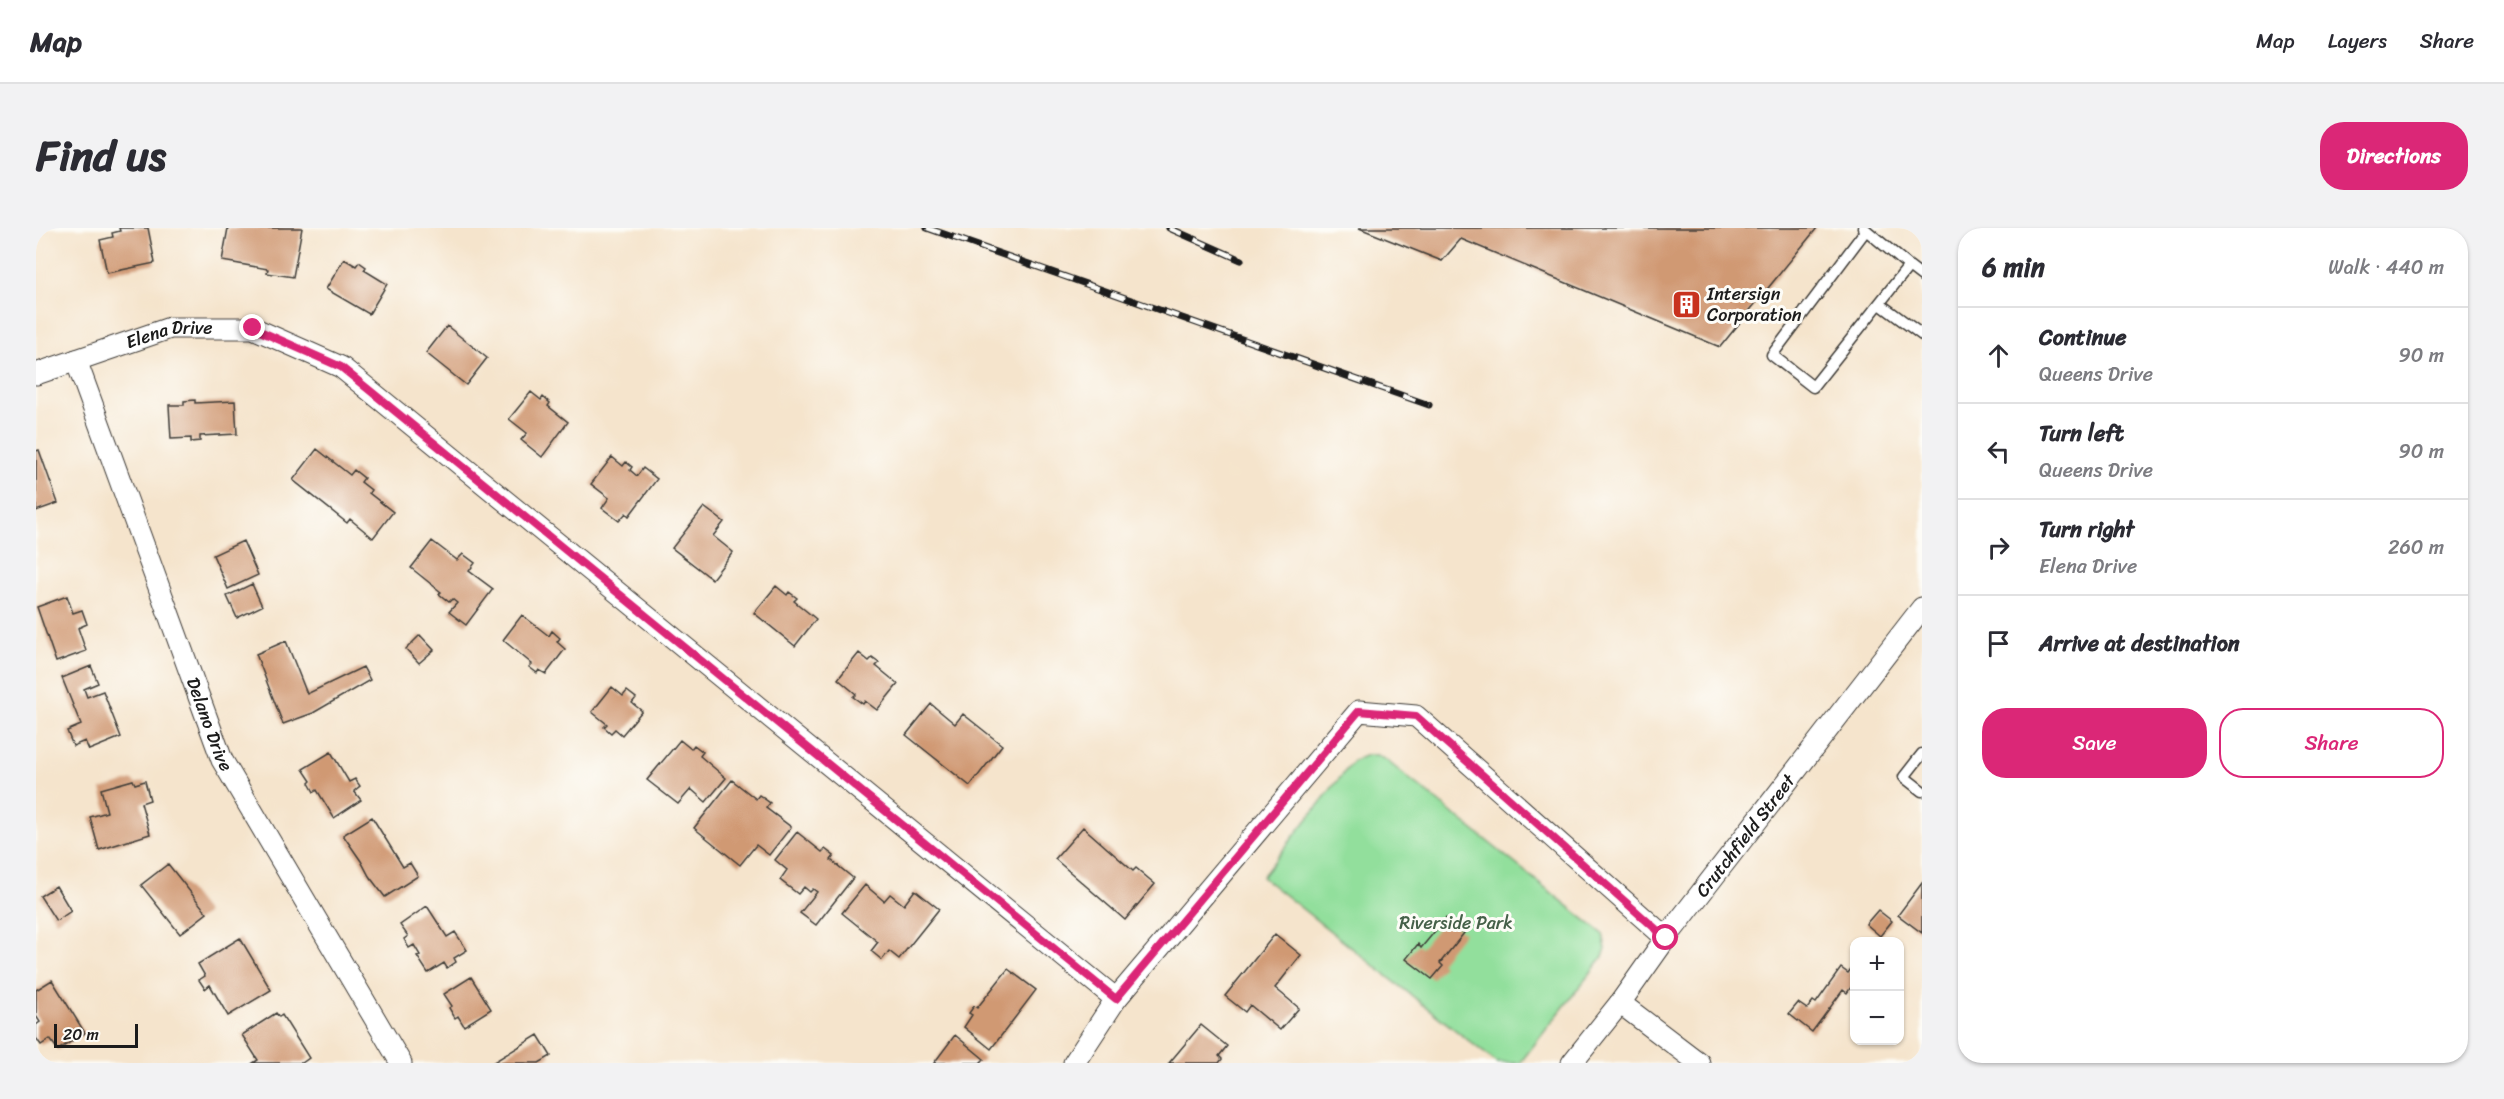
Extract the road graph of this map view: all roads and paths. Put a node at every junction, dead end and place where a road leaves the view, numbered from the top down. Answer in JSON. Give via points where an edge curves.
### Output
{"nodes":[{"id":1,"x":1865,"y":229,"type":"edge"},
{"id":2,"x":1909,"y":266,"type":"junction"},
{"id":3,"x":1922,"y":276,"type":"edge"},
{"id":4,"x":1880,"y":304,"type":"junction"},
{"id":5,"x":1922,"y":335,"type":"edge"},
{"id":6,"x":76,"y":360,"type":"junction"},
{"id":7,"x":36,"y":374,"type":"edge"},
{"id":8,"x":1922,"y":608,"type":"edge"},
{"id":9,"x":1922,"y":754,"type":"edge"},
{"id":10,"x":1922,"y":791,"type":"edge"},
{"id":11,"x":1666,"y":938,"type":"junction"},
{"id":12,"x":1116,"y":999,"type":"junction"},
{"id":13,"x":1620,"y":1004,"type":"junction"},
{"id":14,"x":401,"y":1063,"type":"edge"},
{"id":15,"x":1074,"y":1063,"type":"edge"},
{"id":16,"x":1572,"y":1063,"type":"edge"},
{"id":17,"x":1699,"y":1063,"type":"edge"}],
"edges":[{"from":1,"to":2,"type":"lane"},
{"from":1,"to":4,"type":"lane","via":[[1772,355],[1813,387]]},
{"from":2,"to":3,"type":"lane"},
{"from":2,"to":4,"type":"lane"},
{"from":4,"to":5,"type":"lane"},
{"from":6,"to":7,"type":"street","name":"Elena Drive"},
{"from":6,"to":12,"type":"street","name":"Elena Drive","via":[[170,328],[253,328],[341,367]]},
{"from":6,"to":14,"type":"street","name":"Delano Drive","via":[[222,760]]},
{"from":8,"to":11,"type":"street","name":"Crutchfield Street"},
{"from":9,"to":10,"type":"lane","via":[[1904,777]]},
{"from":11,"to":12,"type":"street","via":[[1416,716],[1359,711]]},
{"from":11,"to":13,"type":"street","name":"Crutchfield Street"},
{"from":12,"to":15,"type":"street"},
{"from":13,"to":16,"type":"street","name":"Crutchfield Street"},
{"from":13,"to":17,"type":"street"}]}
